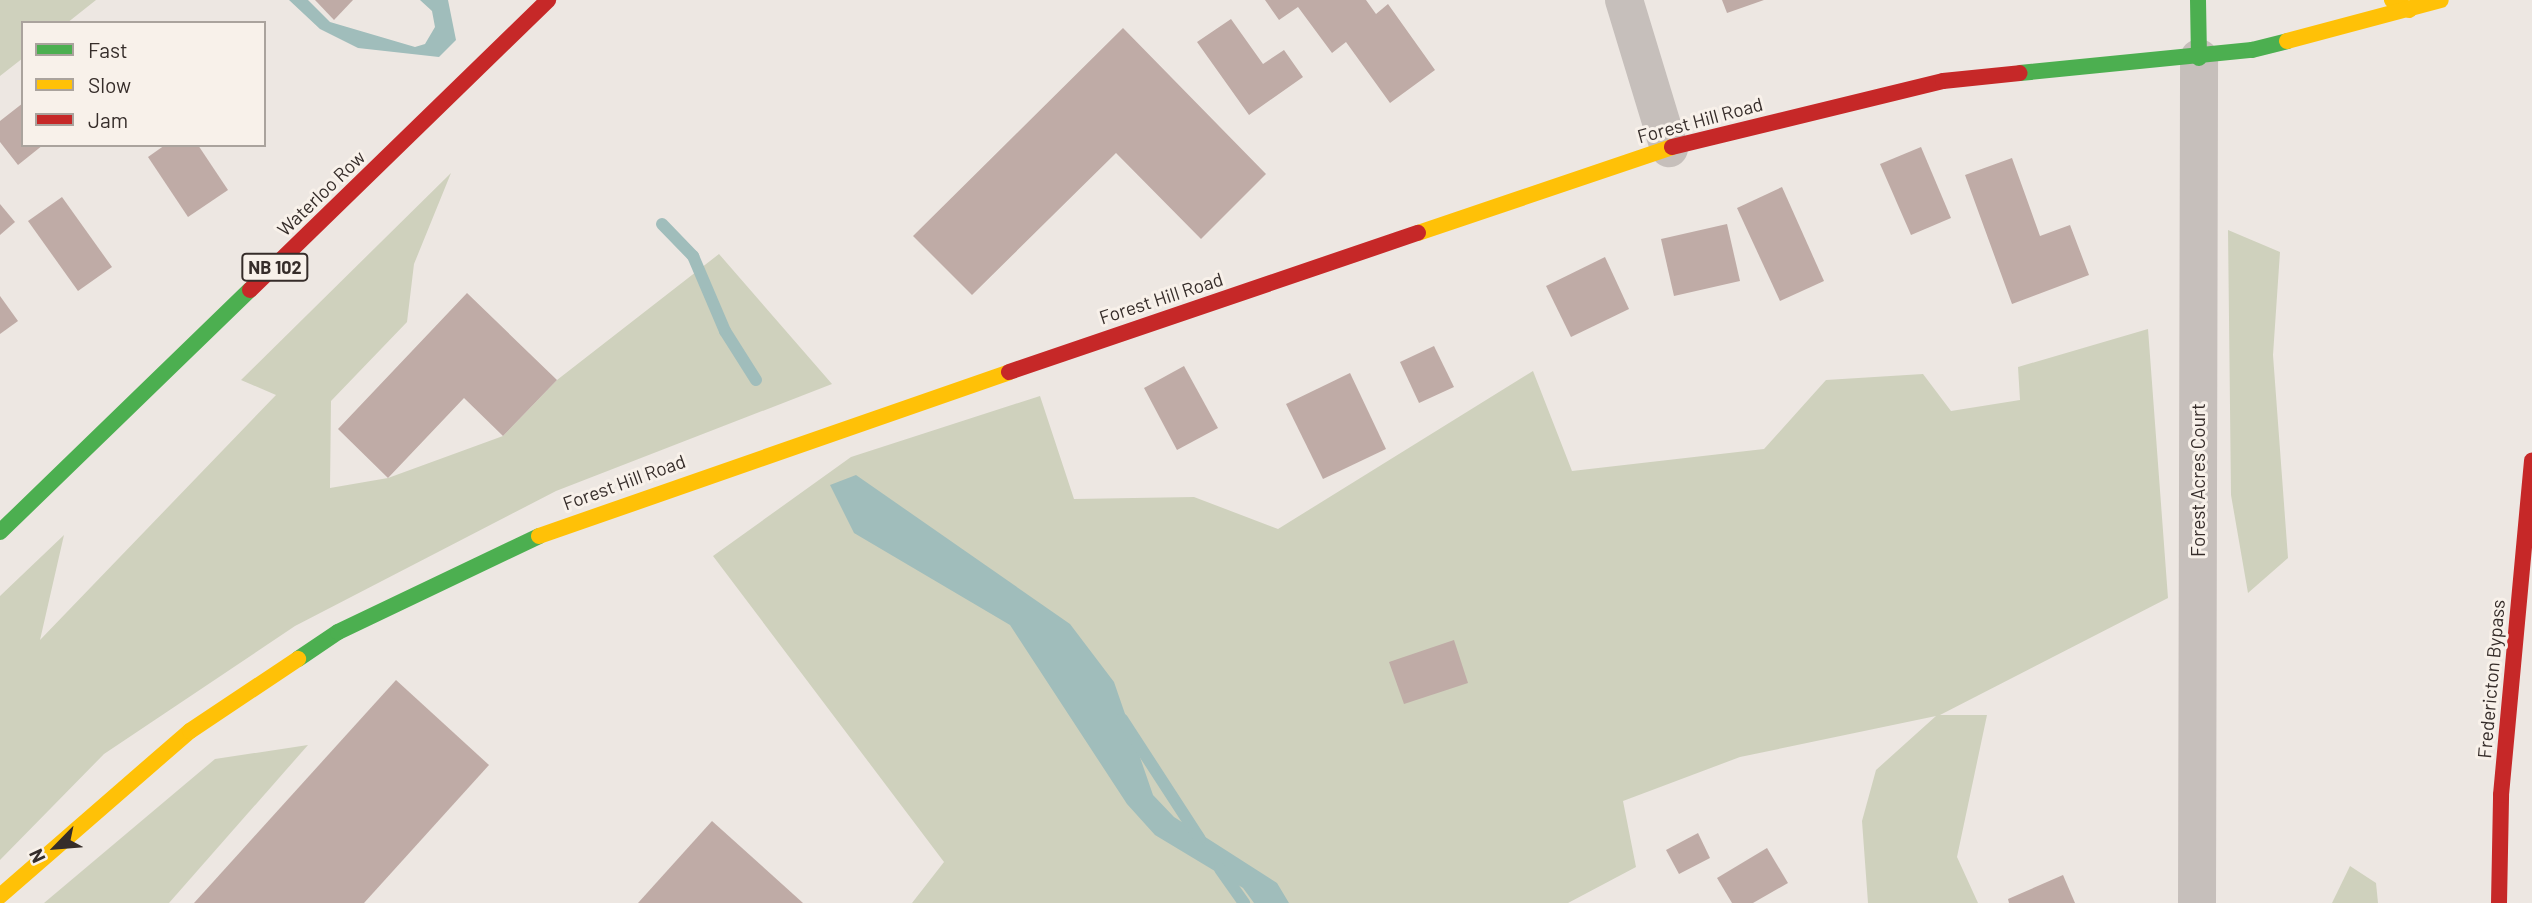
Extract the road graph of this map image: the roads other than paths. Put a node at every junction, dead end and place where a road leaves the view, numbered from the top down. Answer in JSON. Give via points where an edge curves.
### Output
{"nodes":[{"id":1,"x":548,"y":0,"type":"edge"},
{"id":2,"x":1624,"y":0,"type":"edge"},
{"id":3,"x":2198,"y":0,"type":"edge"},
{"id":4,"x":2392,"y":0,"type":"edge"},
{"id":5,"x":2441,"y":0,"type":"edge"},
{"id":6,"x":2409,"y":10,"type":"junction"},
{"id":7,"x":2199,"y":58,"type":"junction"},
{"id":8,"x":1669,"y":148,"type":"junction"},
{"id":9,"x":2532,"y":460,"type":"edge"},
{"id":10,"x":0,"y":531,"type":"edge"},
{"id":11,"x":0,"y":896,"type":"edge"},
{"id":12,"x":2197,"y":903,"type":"edge"},
{"id":13,"x":2499,"y":903,"type":"edge"}],
"edges":[{"from":1,"to":10,"type":"main road","name":"Waterloo Row","number":"NB 102"},
{"from":2,"to":8,"type":"street"},
{"from":3,"to":7,"type":"main road"},
{"from":4,"to":6,"type":"main road"},
{"from":5,"to":6,"type":"main road","name":"Forest Hill Road"},
{"from":6,"to":7,"type":"main road","name":"Forest Hill Road"},
{"from":7,"to":8,"type":"main road","name":"Forest Hill Road","via":[[1943,81]]},
{"from":7,"to":12,"type":"street","name":"Forest Acres Court"},
{"from":8,"to":11,"type":"main road","name":"Forest Hill Road","via":[[830,430],[495,552],[338,632],[190,732]]},
{"from":9,"to":13,"type":"main road","name":"Fredericton Bypass","via":[[2501,795]]}]}
